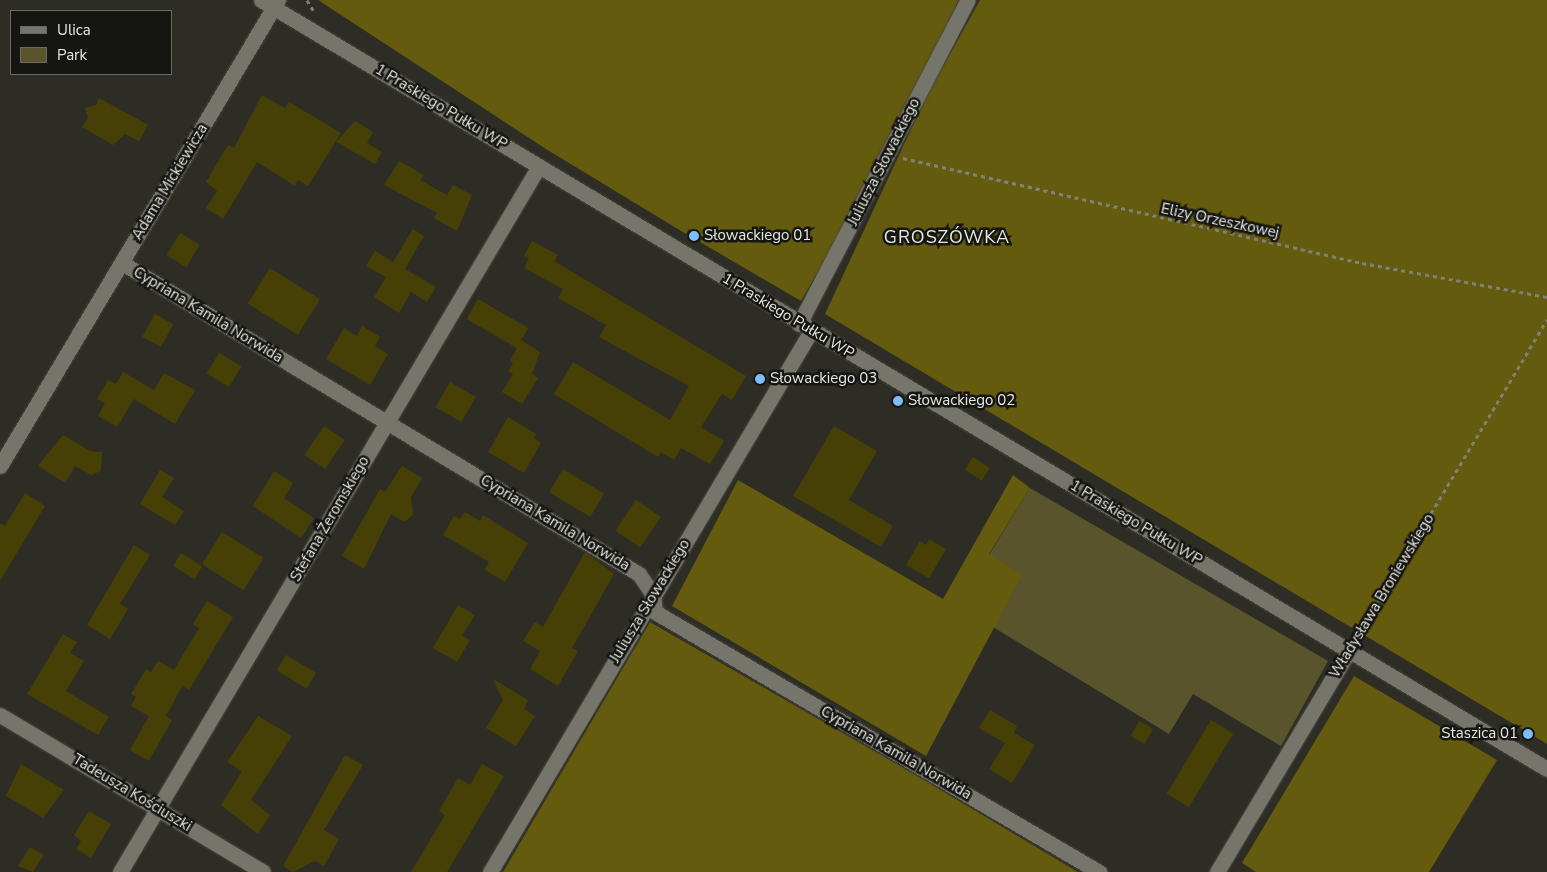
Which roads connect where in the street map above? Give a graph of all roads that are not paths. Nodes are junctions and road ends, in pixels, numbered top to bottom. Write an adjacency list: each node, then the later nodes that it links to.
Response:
1 (968, 0): 5 (street, Juliusza Słowackiego)
2 (271, 3): 3 (street, 1 Praskiego Pułku WP); 4 (street, Adama Mickiewicza)
3 (539, 166): 5 (street, 1 Praskiego Pułku WP); 6 (street, Stefana Żeromskiego)
4 (122, 263): 6 (street, Cypriana Kamila Norwida); 7 (street, Adama Mickiewicza)
5 (805, 327): 8 (street, Juliusza Słowackiego); 9 (street, 1 Praskiego Pułku WP)
6 (388, 422): 8 (street, Cypriana Kamila Norwida); 12 (street, Stefana Żeromskiego)
7 (0, 466)
8 (653, 595): 15 (street, Juliusza Słowackiego); 16 (street, Cypriana Kamila Norwida)
9 (1349, 651): 11 (street, 1 Praskiego Pułku WP); 17 (street, Władysława Broniewskiego)
10 (0, 715): 12 (street, Tadeusza Kościuszki)
11 (1547, 769)
12 (158, 808): 13 (street, Stefana Żeromskiego); 14 (street, Tadeusza Kościuszki)
13 (120, 872)
14 (263, 872)
15 (490, 872)
16 (1099, 872)
17 (1216, 872)

